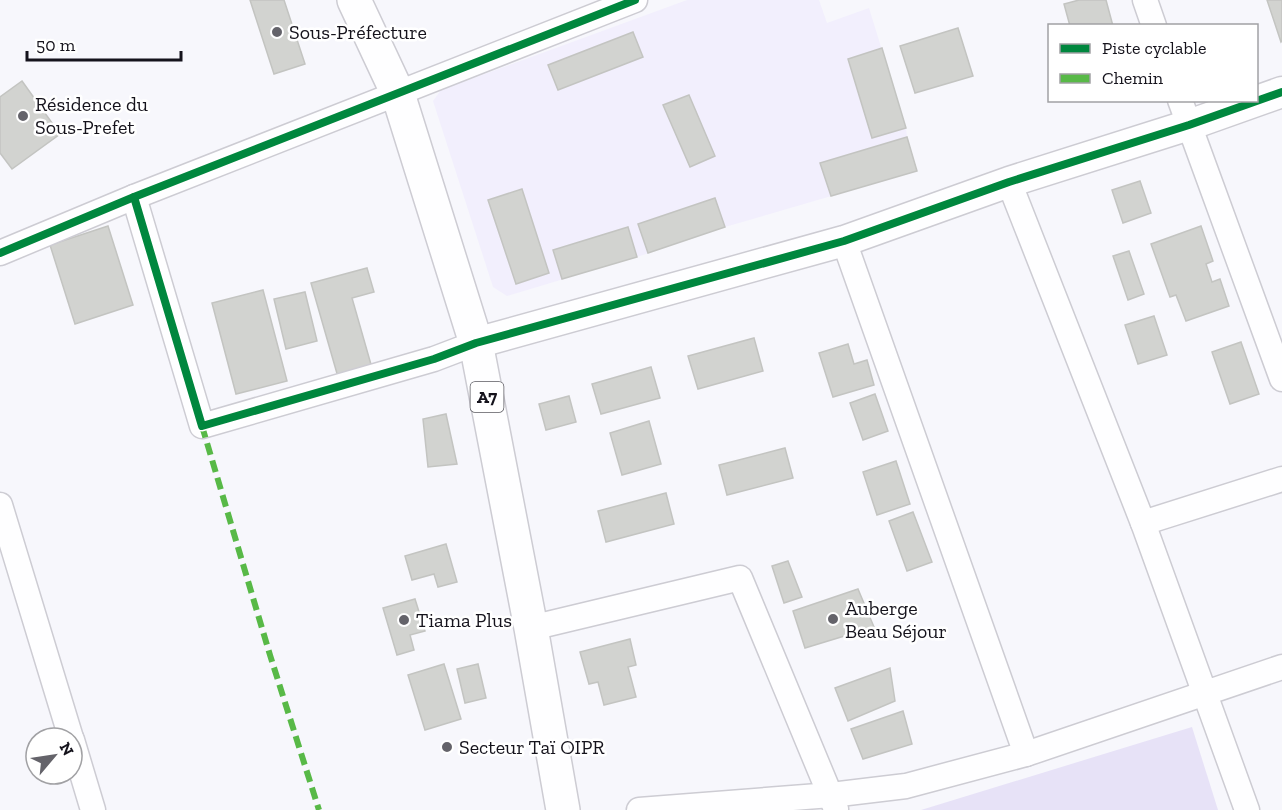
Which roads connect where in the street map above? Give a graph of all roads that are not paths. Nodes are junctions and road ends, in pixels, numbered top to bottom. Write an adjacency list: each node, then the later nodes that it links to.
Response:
1 (354, 0): 6 (main road, A7)
2 (635, 0): 6 (street)
3 (1145, 0): 4 (street)
4 (1153, 24)
5 (1282, 92): 7 (street)
6 (398, 94): 11 (street); 14 (main road, A7)
7 (1258, 97)
8 (1235, 102): 9 (street)
9 (1184, 113): 10 (street); 15 (street)
10 (1009, 182): 12 (street); 18 (street)
11 (134, 197): 13 (street); 14 (street)
12 (844, 241): 14 (street); 23 (street)
13 (0, 253)
14 (476, 343): 19 (main road, A7)
15 (1282, 379)
16 (1282, 479): 18 (street)
17 (0, 505): 22 (street)
18 (1143, 523): 21 (street)
19 (531, 628): 25 (street); 27 (main road, A7)
20 (1282, 667): 21 (street)
21 (1206, 694): 23 (street); 29 (street)
22 (68, 726)
23 (1026, 754): 25 (street)
24 (84, 780): 26 (street)
25 (834, 802): 28 (street)
26 (93, 810)
27 (563, 810)
28 (639, 810)
29 (1247, 810)

